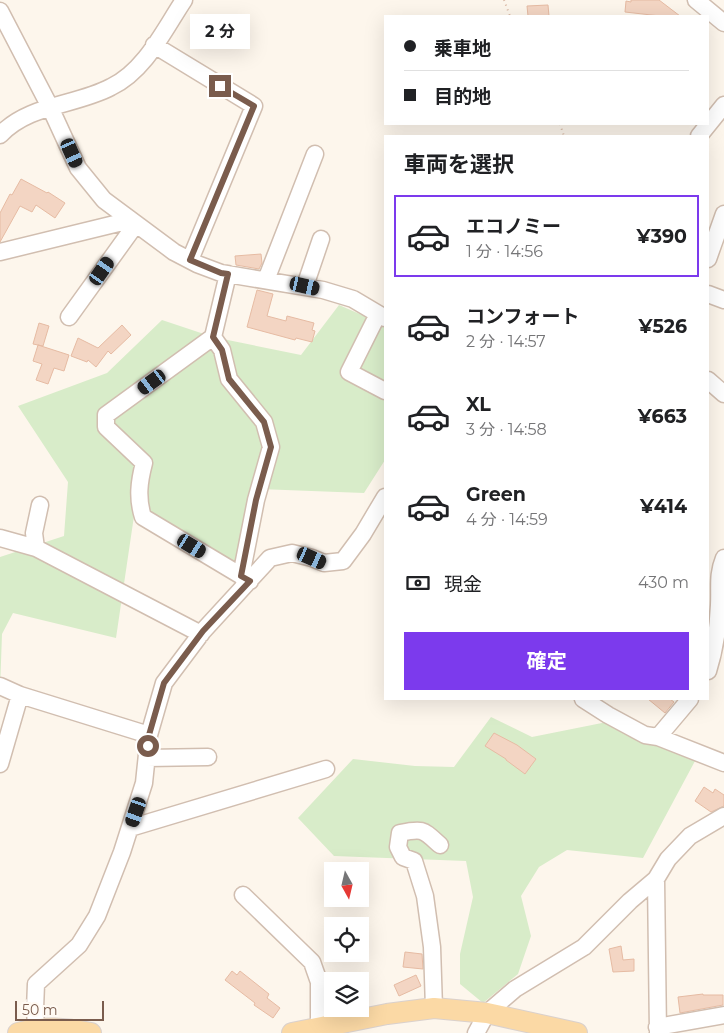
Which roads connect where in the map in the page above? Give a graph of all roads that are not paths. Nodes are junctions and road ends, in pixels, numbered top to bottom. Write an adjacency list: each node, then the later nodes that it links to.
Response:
1 (184, 0): 5 (street)
2 (696, 0): 4 (street)
3 (0, 11): 7 (street)
4 (724, 23)
5 (154, 45): 7 (street); 18 (street)
6 (724, 105): 8 (street)
7 (50, 107): 10 (street); 14 (street)
8 (709, 124)
9 (708, 125): 11 (street)
10 (0, 135)
11 (700, 135)
12 (315, 154): 20 (street)
13 (724, 214): 17 (street)
14 (133, 222): 16 (street); 18 (street); 25 (street)
15 (321, 239): 21 (street)
16 (0, 252)
17 (714, 256)
18 (190, 260): 19 (street)
19 (228, 274): 20 (street); 26 (street)
20 (266, 280): 21 (street)
21 (305, 286): 24 (street)
22 (709, 294): 23 (street)
23 (724, 300)
24 (382, 316): 28 (street)
25 (69, 317)
26 (213, 337): 35 (street); 35 (street)
27 (709, 381): 29 (street)
28 (384, 390)
29 (724, 394)
30 (384, 499): 35 (street)
31 (40, 506): 33 (street)
32 (0, 538): 33 (street)
33 (36, 548): 36 (street)
34 (724, 558): 37 (street)
35 (245, 579): 36 (street)
36 (201, 634): 42 (street)
37 (709, 667)
38 (0, 686): 39 (street)
39 (20, 695): 42 (street); 47 (street)
40 (585, 700): 43 (street)
41 (689, 700): 43 (street)
42 (149, 735): 45 (street)
43 (658, 737): 46 (street)
44 (208, 757): 45 (street)
45 (147, 758): 50 (street)
46 (724, 763)
47 (0, 764)
48 (326, 769): 50 (street)
49 (724, 816): 52 (street)
50 (130, 828): 59 (street)
51 (440, 845): 54 (street)
52 (656, 879): 55 (street); 58 (street)
53 (243, 895): 57 (street)
54 (434, 1008): 55 (main road); 57 (main road)
55 (487, 1014): 62 (street); 63 (main road)
56 (724, 1015): 58 (street)
57 (319, 1028): 61 (main road)
58 (657, 1030)
59 (27, 1031): 60 (main road)
60 (91, 1033)
61 (292, 1033)
62 (476, 1033)
63 (577, 1033)

